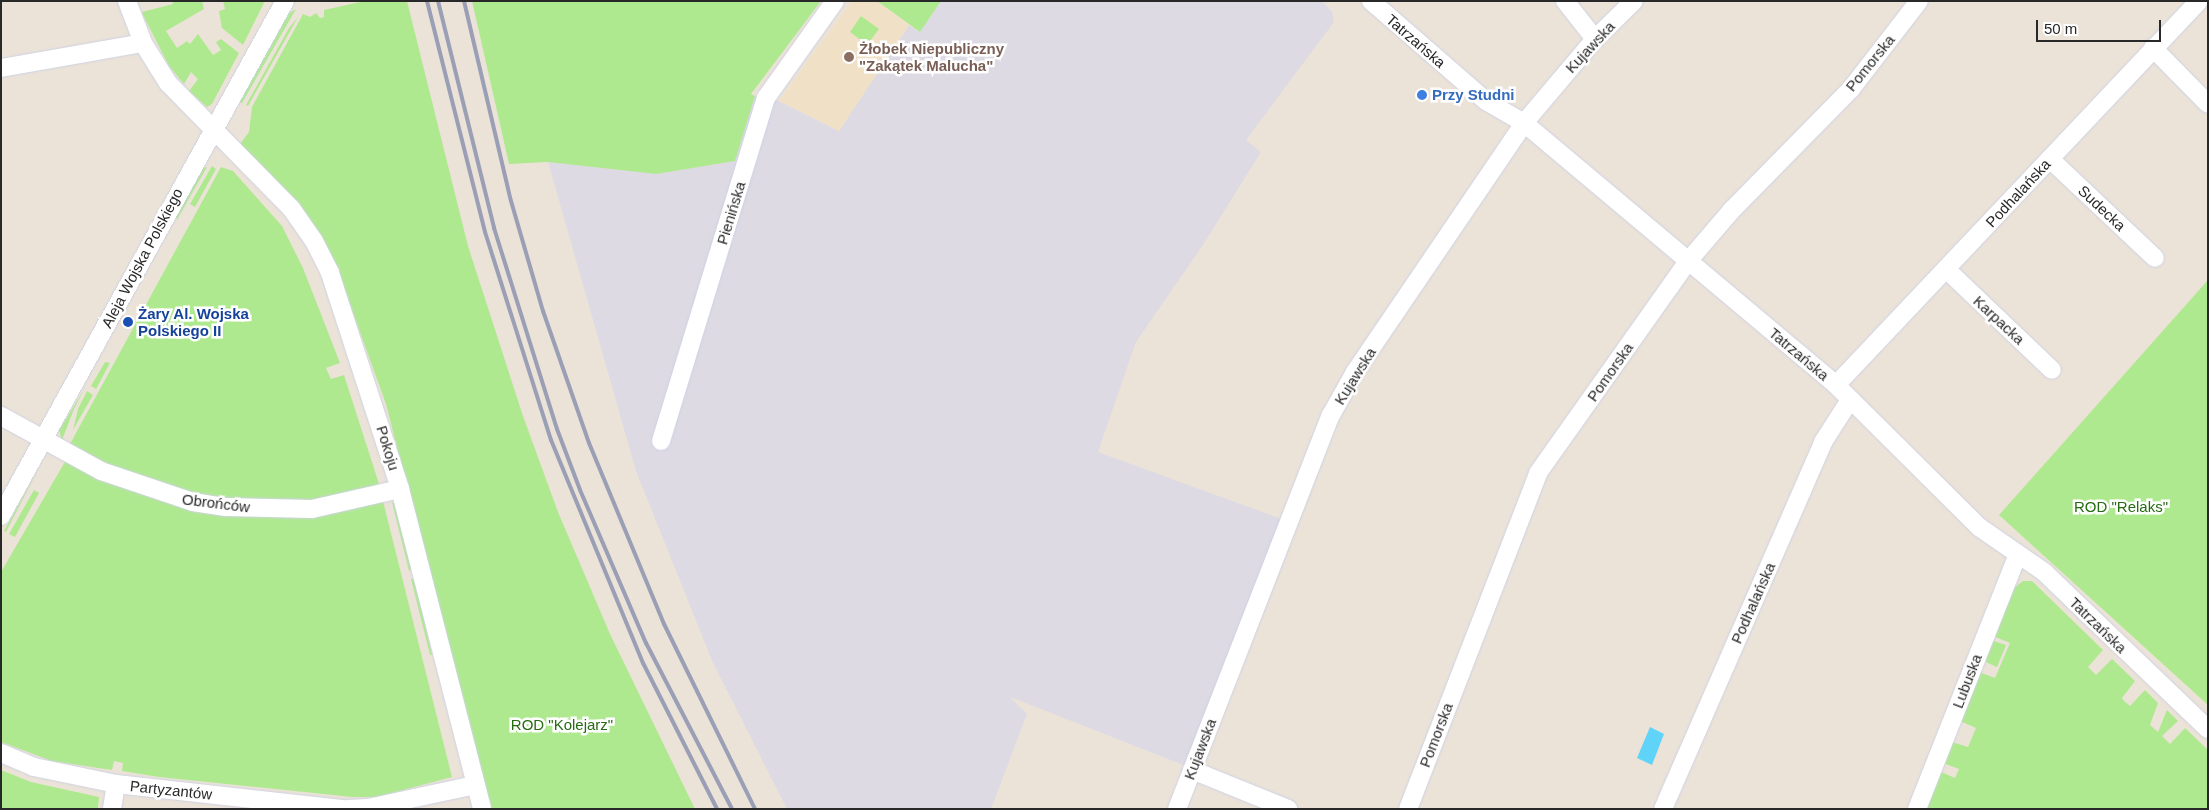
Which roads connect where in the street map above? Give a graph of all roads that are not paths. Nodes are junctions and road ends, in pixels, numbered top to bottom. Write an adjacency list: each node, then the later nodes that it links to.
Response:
1 (127, 1): 10 (street, Pokoju)
2 (285, 1): 15 (street, Aleja Wojska Polskiego)
3 (835, 1): 25 (street, Pienińska)
4 (1370, 1): 14 (street, Tatrzańska)
5 (1566, 1): 9 (street)
6 (1634, 1): 9 (street, Kujawska)
7 (1919, 1): 18 (street, Pomorska)
8 (2199, 1): 11 (street, Podhalańska)
9 (1595, 39): 14 (street, Kujawska)
10 (143, 42): 12 (street); 15 (street, Pokoju)
11 (2153, 48): 13 (street); 16 (street, Podhalańska)
12 (1, 68)
13 (2208, 104)
14 (1524, 123): 18 (street, Tatrzańska); 31 (street, Kujawska)
15 (212, 130): 24 (street, Aleja Wojska Polskiego); 26 (street, Pokoju)
16 (2050, 159): 17 (street, Sudecka); 19 (street, Podhalańska)
17 (2155, 258)
18 (1689, 260): 21 (street, Tatrzańska); 40 (street, Pomorska)
19 (1946, 269): 20 (street, Karpacka); 21 (street, Podhalańska)
20 (2052, 370)
21 (1836, 385): 22 (street, Tatrzańska)
22 (1850, 400): 28 (street, Tatrzańska); 41 (street, Podhalańska)
23 (1, 416): 24 (street, Obrońców)
24 (44, 439): 26 (street, Obrońców); 27 (street, Aleja Wojska Polskiego)
25 (661, 441)
26 (400, 489): 33 (street, Pokoju)
27 (1, 516)
28 (2018, 554): 29 (street, Tatrzańska); 42 (street, Lubuska)
29 (2208, 729)
30 (1, 753): 32 (street, Partyzantów)
31 (1192, 770): 38 (street, Kujawska); 39 (street)
32 (116, 784): 34 (street); 35 (street, Partyzantów)
33 (475, 785): 36 (street); 37 (street, Pokoju)
34 (112, 809)
35 (344, 809)
36 (348, 809)
37 (482, 809)
38 (1177, 809)
39 (1288, 809)
40 (1408, 809)
41 (1663, 809)
42 (1918, 809)

